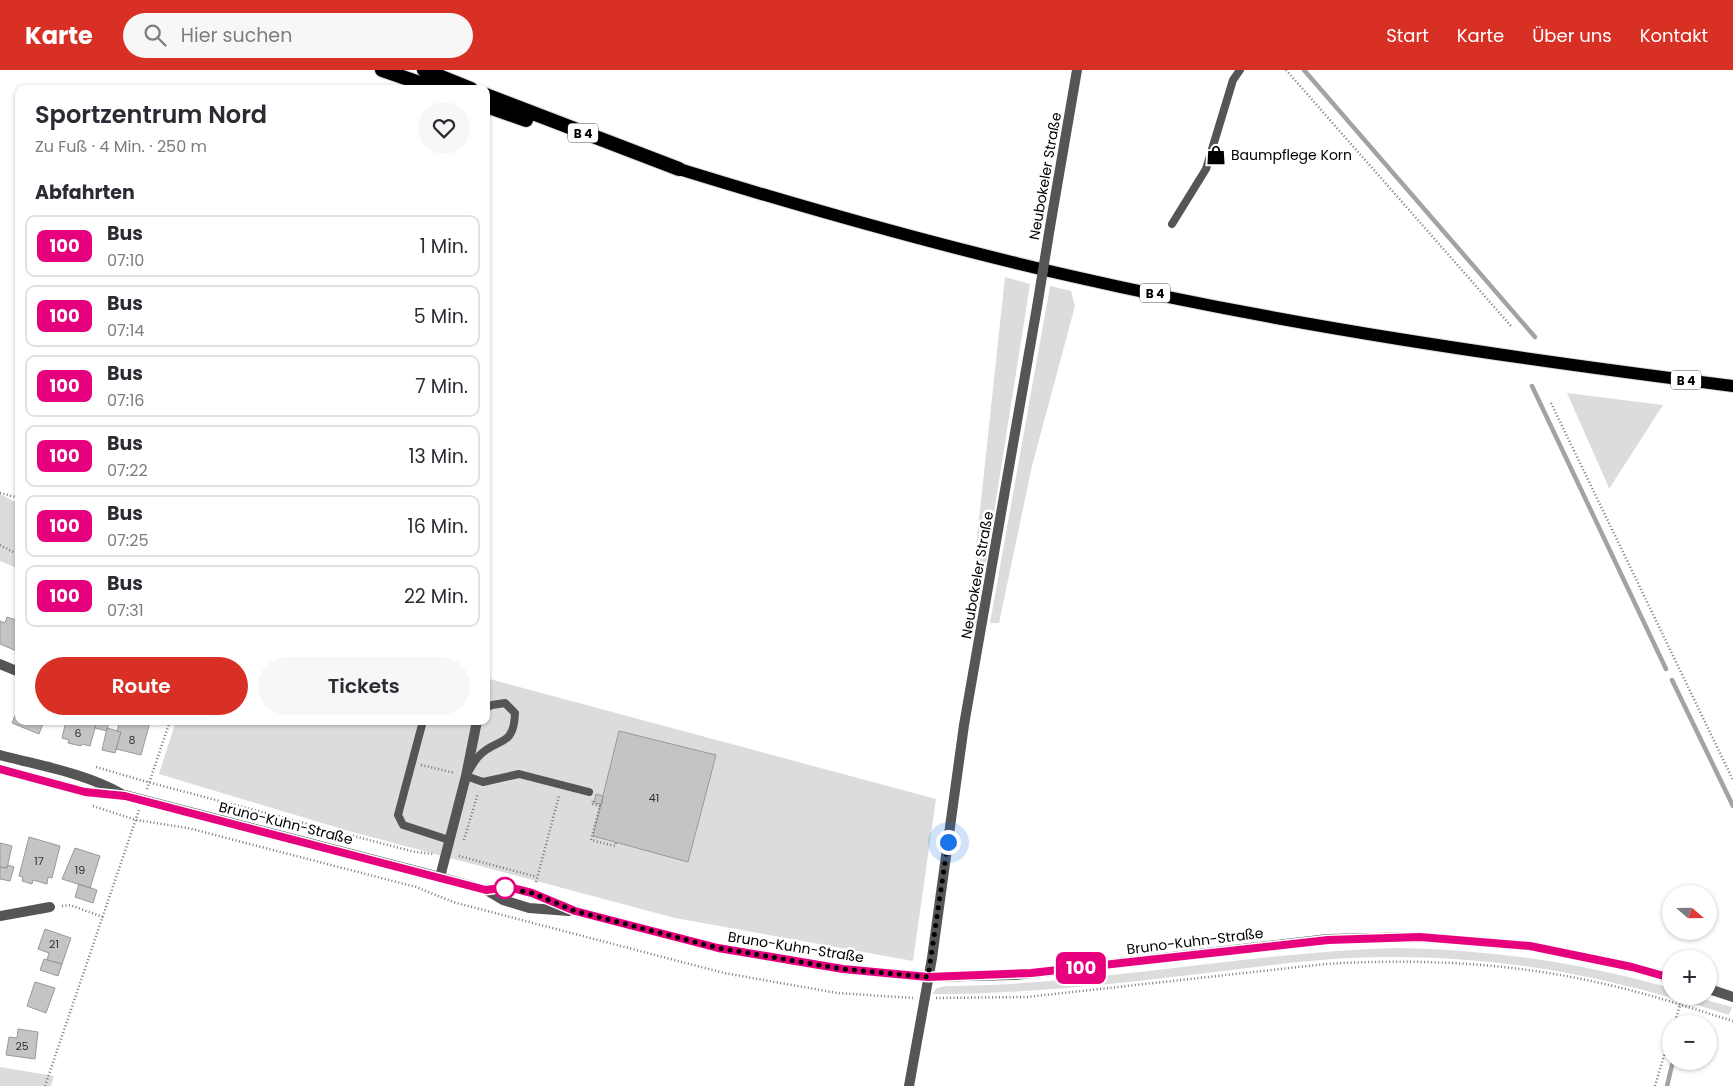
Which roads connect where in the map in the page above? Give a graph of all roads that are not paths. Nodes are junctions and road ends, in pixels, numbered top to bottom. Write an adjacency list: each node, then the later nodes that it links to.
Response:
1 (382, 70): 5 (highway)
2 (424, 70): 6 (highway)
3 (1077, 70): 29 (street, Neubokeler Straße, bridge)
4 (1240, 70): 10 (lane)
5 (425, 85)
6 (461, 85)
7 (490, 97): 9 (highway, B 4)
8 (490, 107): 9 (highway, B 4)
9 (679, 169): 11 (main road, B 4)
10 (1172, 224)
11 (1733, 386)
12 (0, 664): 13 (street)
13 (15, 670)
14 (490, 707): 19 (lane)
15 (422, 725): 22 (lane)
16 (476, 725): 19 (street)
17 (0, 755): 21 (street, Bruno-Kuhn-Straße)
18 (0, 769): 21 (street, Bruno-Kuhn-Straße)
19 (466, 776): 20 (lane); 22 (street)
20 (591, 795)
21 (125, 796): 23 (street, Bruno-Kuhn-Straße)
22 (449, 840): 23 (street)
23 (440, 877): 24 (street, Bruno-Kuhn-Straße)
24 (486, 890): 26 (street, Bruno-Kuhn-Straße); 26 (street, Bruno-Kuhn-Straße)
25 (50, 907): 27 (street)
26 (575, 911): 29 (street, Bruno-Kuhn-Straße)
27 (1, 920)
28 (1662, 975): 29 (street, Bruno-Kuhn-Straße)
29 (928, 977): 32 (street, Neubokeler Straße)
30 (1717, 992): 31 (street)
31 (1733, 997)
32 (909, 1086)

